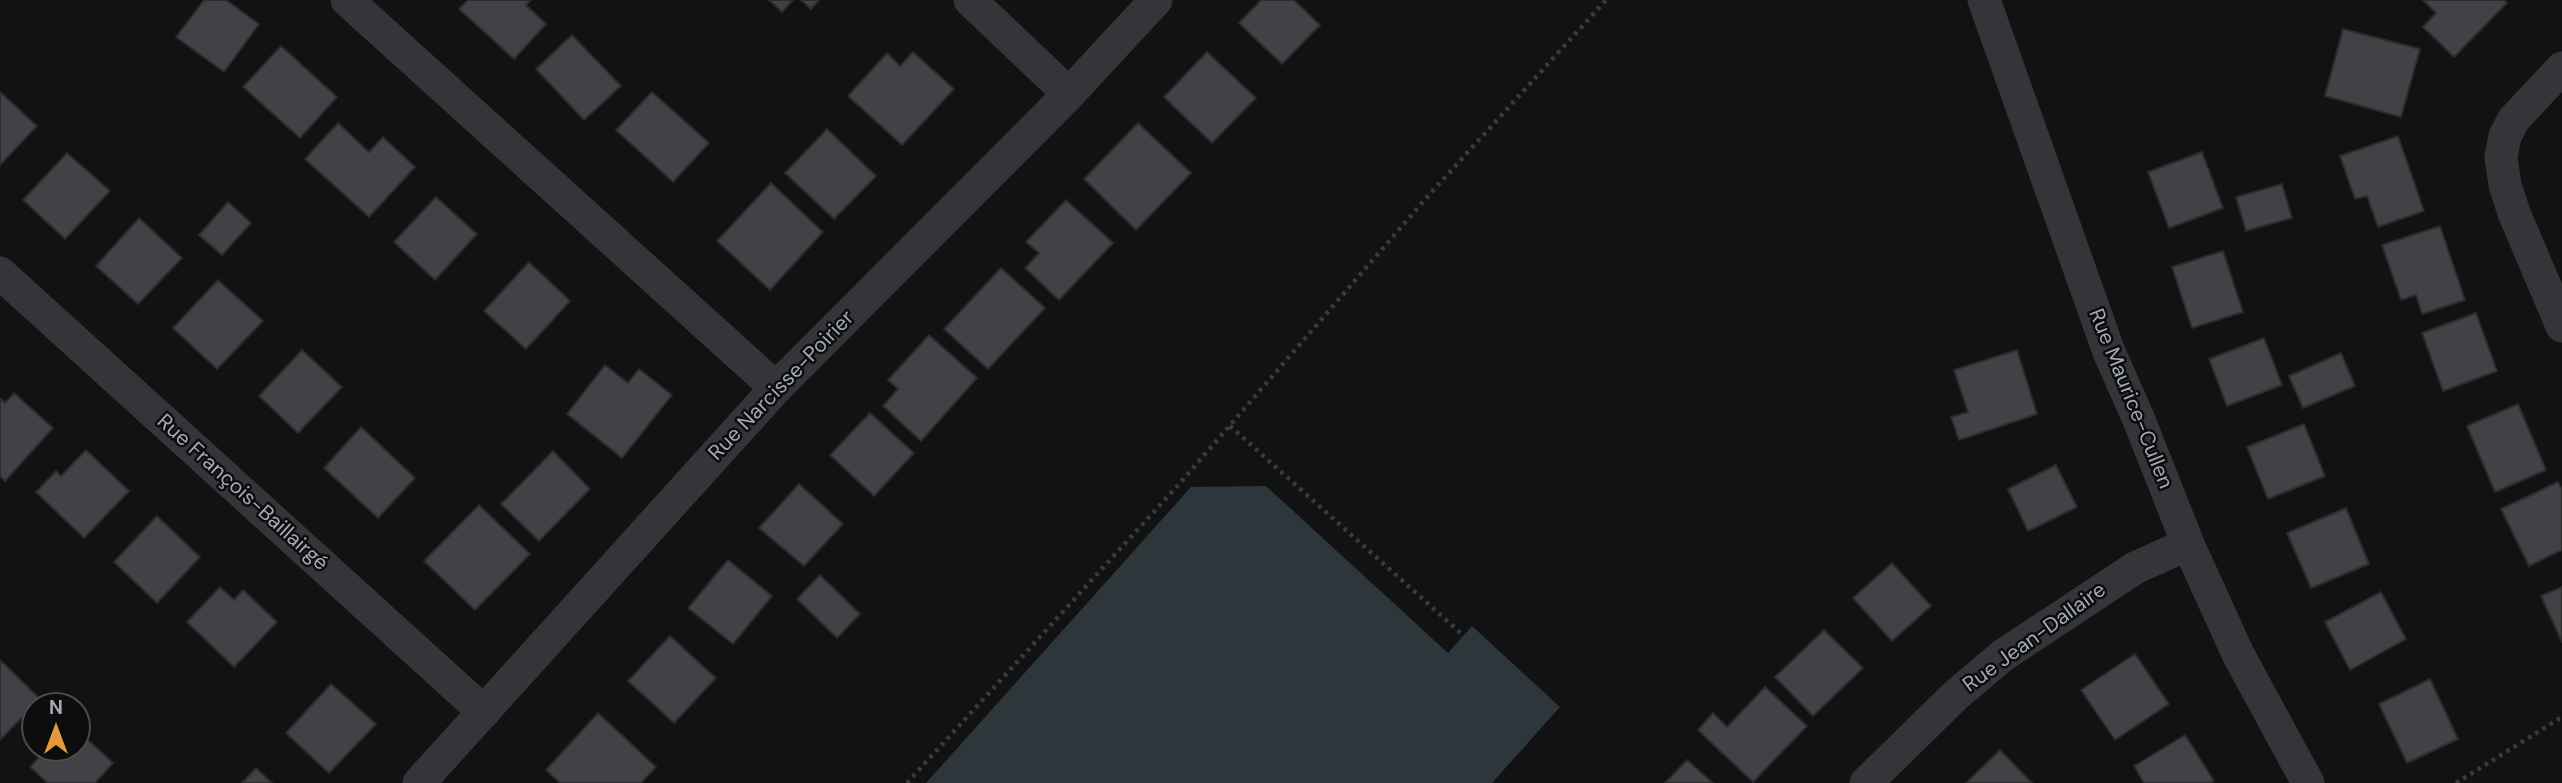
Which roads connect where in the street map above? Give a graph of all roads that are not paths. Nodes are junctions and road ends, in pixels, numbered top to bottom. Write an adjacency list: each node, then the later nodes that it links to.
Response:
1 (347, 0): 9 (street)
2 (970, 0): 6 (street)
3 (1156, 0): 6 (street, Rue Narcisse-Poirier)
4 (1984, 0): 10 (street, Rue Maurice-Cullen)
5 (2562, 68): 8 (street)
6 (1069, 94): 9 (street, Rue Narcisse-Poirier)
7 (0, 273): 11 (street, Rue François-Baillairgé)
8 (2562, 326)
9 (776, 388): 11 (street, Rue Narcisse-Poirier)
10 (2188, 544): 13 (street, Rue Jean-Dallaire); 14 (street, Rue Maurice-Cullen)
11 (484, 712): 12 (street, Rue Narcisse-Poirier)
12 (419, 783)
13 (1866, 783)
14 (2308, 783)

